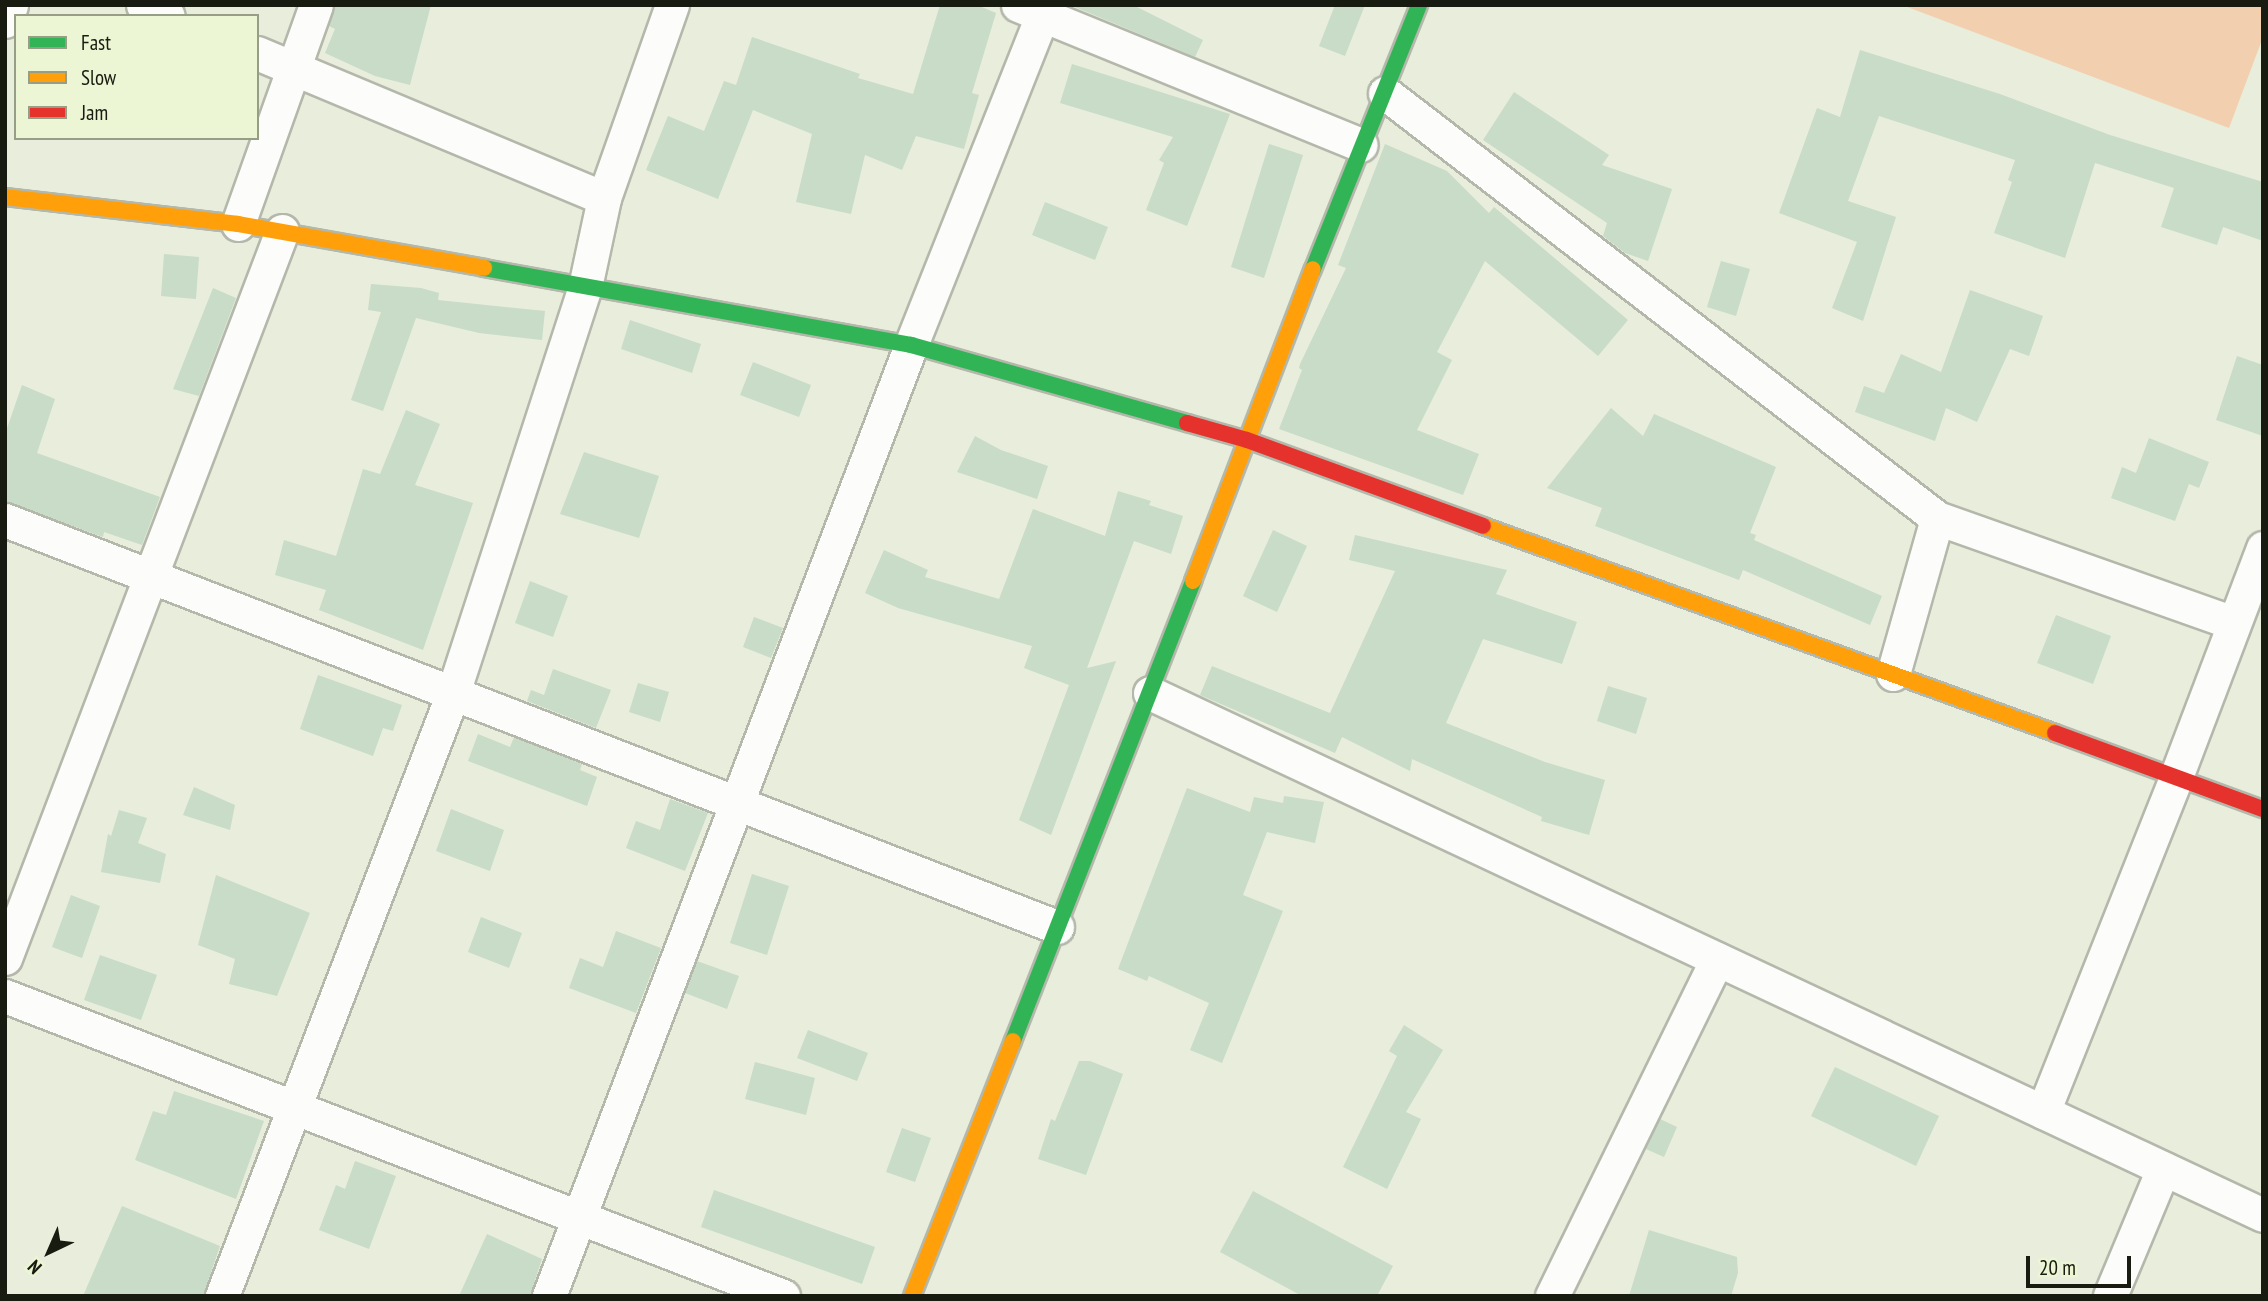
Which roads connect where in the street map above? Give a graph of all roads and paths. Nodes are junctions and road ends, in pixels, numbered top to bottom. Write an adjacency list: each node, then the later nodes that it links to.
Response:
1 (11, 5): 8 (street)
2 (143, 5): 7 (street)
3 (316, 5): 10 (street)
4 (672, 5): 14 (street)
5 (1419, 5): 11 (street)
6 (1035, 9): 12 (street); 18 (street)
7 (163, 14)
8 (5, 21)
9 (259, 53): 10 (street)
10 (293, 67): 14 (street); 15 (street)
11 (1385, 93): 12 (street); 20 (street)
12 (1361, 145): 19 (street)
13 (5, 197): 15 (street)
14 (604, 198): 17 (street)
15 (238, 224): 16 (street)
16 (282, 231): 17 (street); 23 (street)
17 (585, 287): 18 (street); 26 (street)
18 (911, 345): 19 (street); 29 (street)
19 (1247, 440): 25 (street); 27 (street)
20 (1937, 518): 24 (street); 25 (street)
21 (5, 520): 23 (street)
22 (2263, 548): 24 (street)
23 (150, 576): 26 (street); 32 (street)
24 (2233, 622): 28 (street)
25 (1893, 674): 28 (street)
26 (453, 693): 29 (street); 35 (street)
27 (1150, 693): 31 (street); 33 (street)
28 (2176, 777): 30 (street); 36 (street)
29 (737, 803): 31 (street); 39 (street)
30 (2263, 808)
31 (1057, 927): 43 (street)
32 (5, 958)
33 (1717, 959): 36 (street); 44 (street)
34 (5, 996): 35 (street)
35 (295, 1107): 39 (street); 40 (street)
36 (2043, 1112): 37 (street)
37 (2164, 1169): 38 (street); 45 (street)
38 (2263, 1215)
39 (579, 1217): 41 (street); 42 (street)
40 (222, 1296)
41 (549, 1296)
42 (783, 1296)
43 (912, 1296)
44 (1552, 1296)
45 (2110, 1296)

